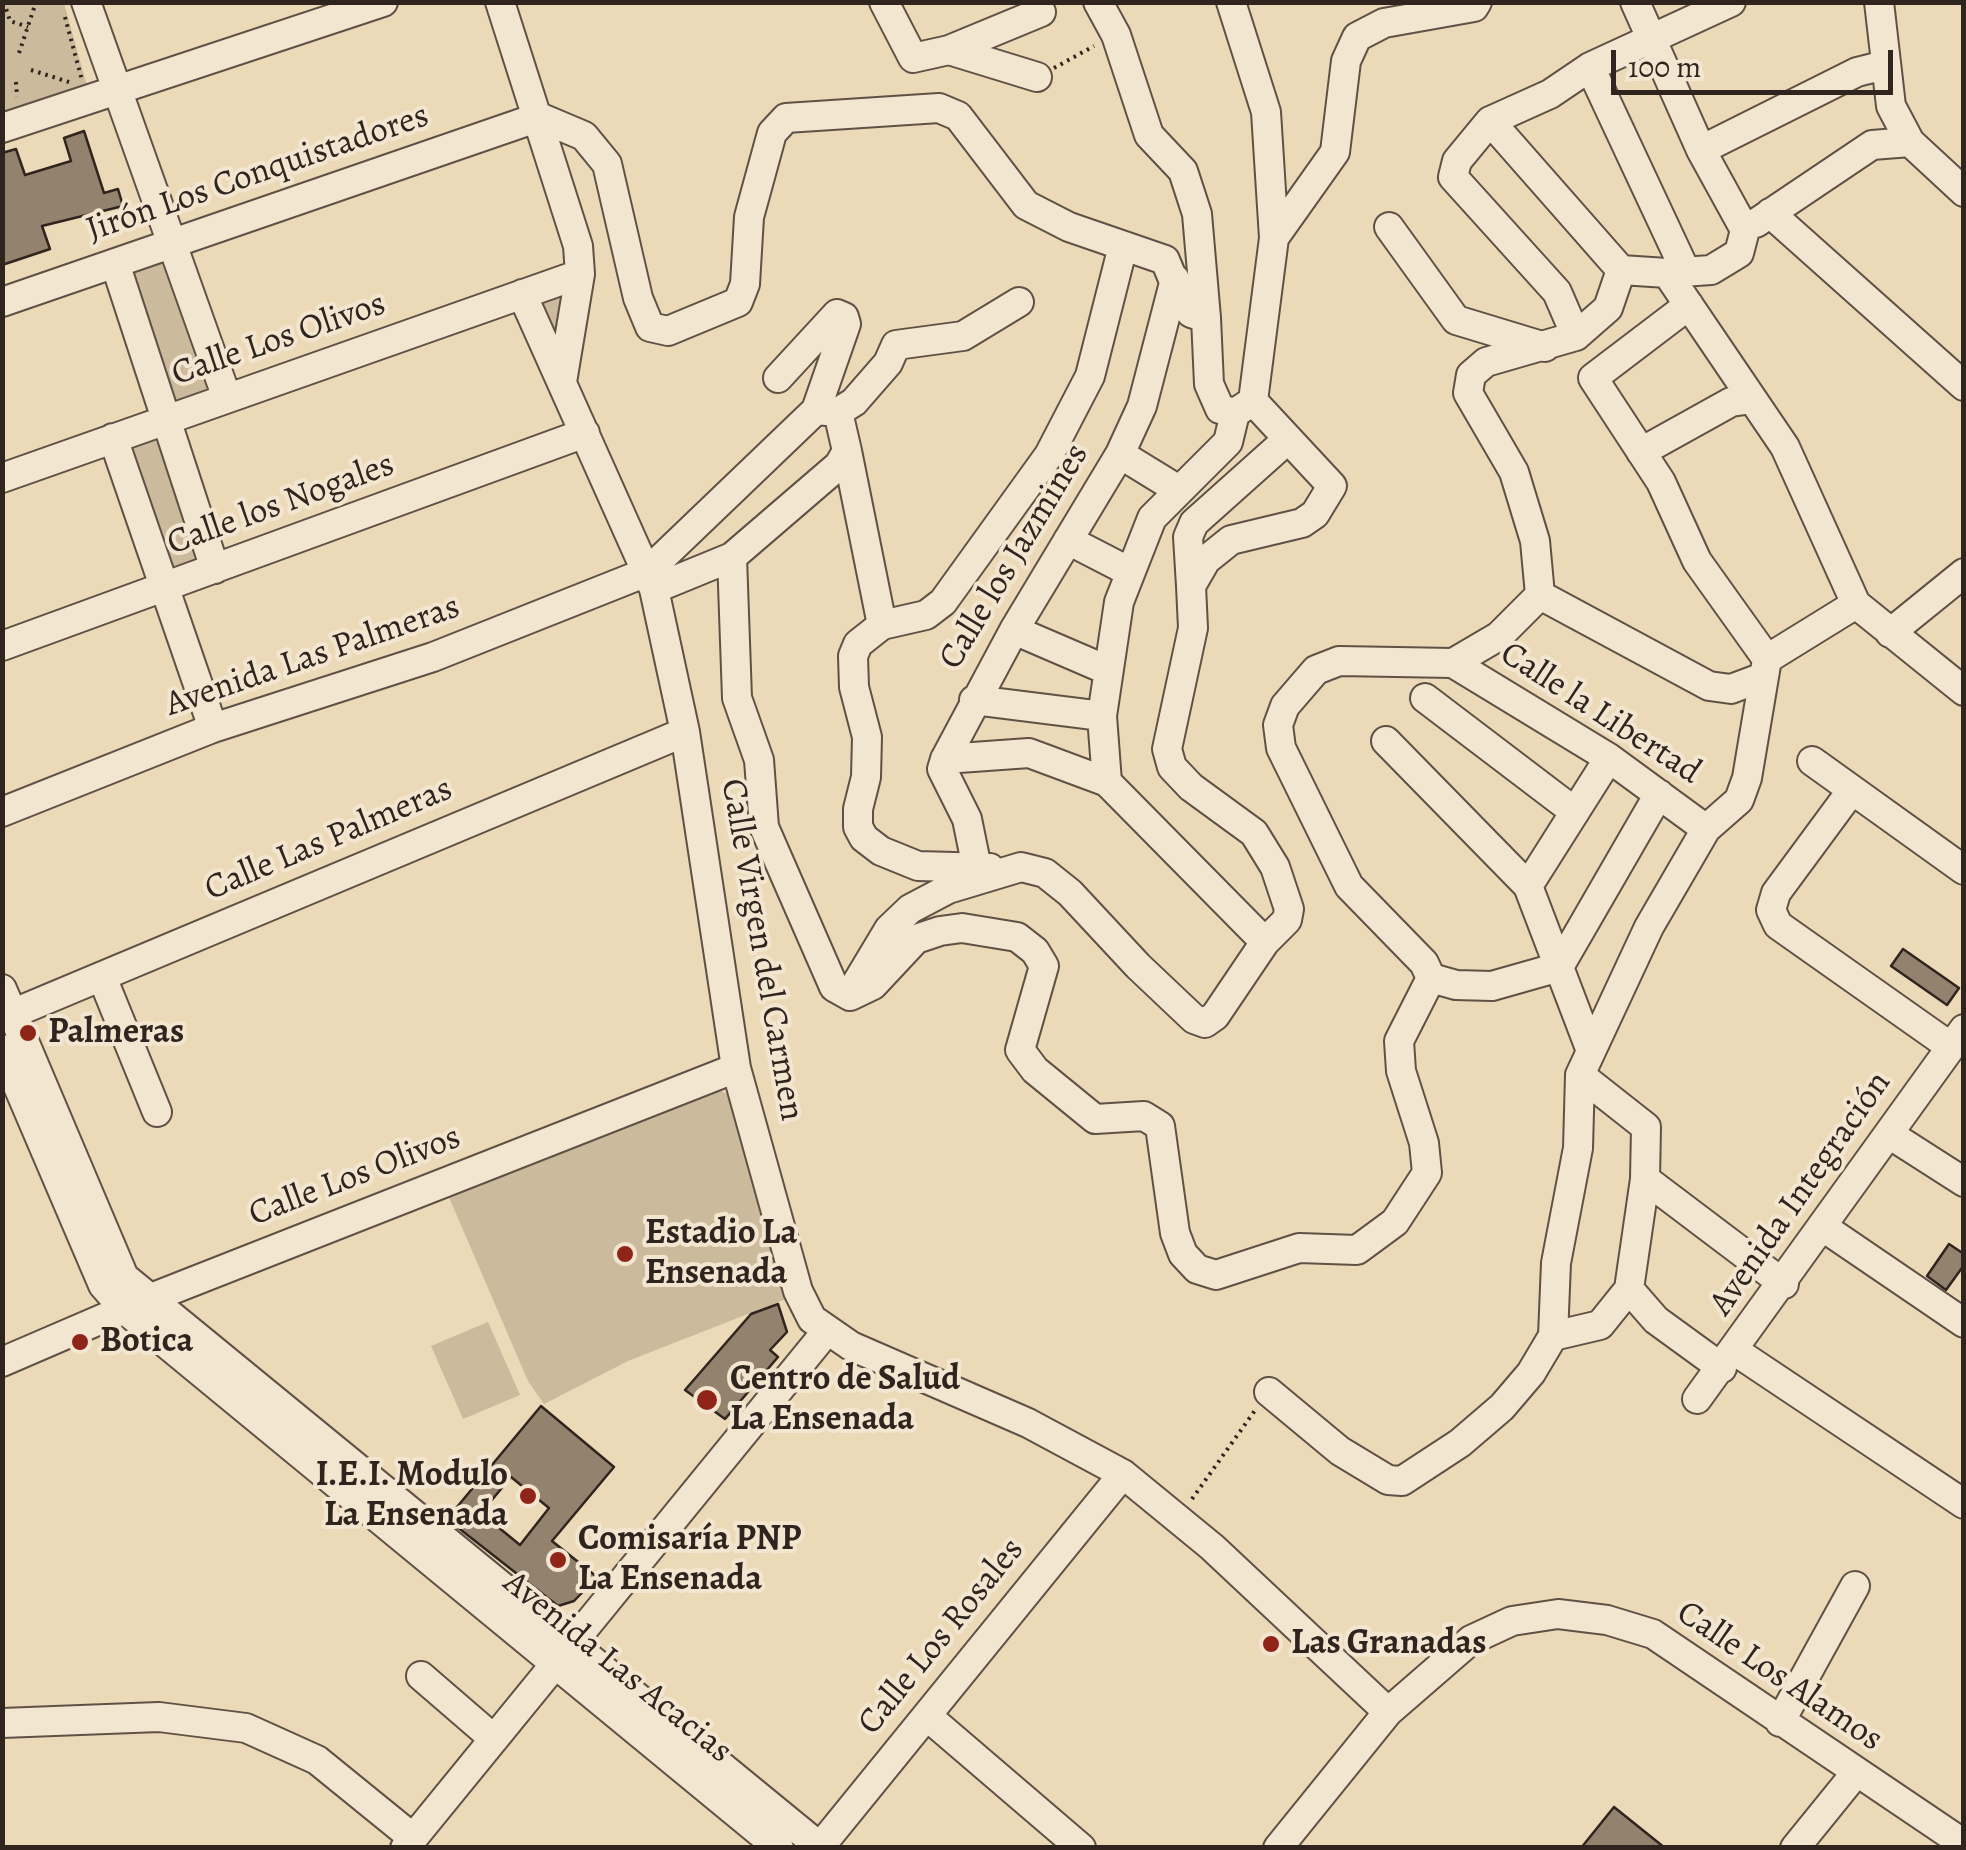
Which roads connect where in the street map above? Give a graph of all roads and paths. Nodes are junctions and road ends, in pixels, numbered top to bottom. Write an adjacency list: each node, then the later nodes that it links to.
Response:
1 (4, 2): 15 (path)
2 (36, 2): 15 (path)
3 (61, 2): 23 (path)
4 (86, 2): 24 (street)
5 (383, 2): 24 (street)
6 (500, 2): 25 (street)
7 (884, 2): 18 (street)
8 (1098, 2): 16 (street)
9 (1231, 2): 34 (street)
10 (1476, 2): 34 (street)
11 (1635, 2): 17 (street)
12 (1731, 2): 17 (street)
13 (1880, 2): 20 (street)
14 (1040, 12): 18 (street)
15 (28, 26): 19 (path)
16 (1116, 35): 22 (path); 46 (street)
17 (1651, 41): 21 (street); 29 (street)
18 (949, 50): 22 (street)
19 (19, 54)
20 (1885, 65): 28 (street); 29 (street)
21 (1590, 67): 26 (street); 39 (street)
22 (1037, 77)
23 (81, 88)
24 (117, 90): 27 (street); 35 (street)
25 (539, 117): 35 (street, Jirón Los Conquistadores); 36 (street); 40 (street)
26 (1490, 121): 38 (street); 47 (street)
27 (2, 128)
28 (1910, 142): 30 (street); 31 (street)
29 (1701, 150): 33 (street)
30 (1964, 192)
31 (1770, 213): 33 (street); 50 (street)
32 (1389, 228): 48 (street)
33 (1745, 230): 39 (street)
34 (1274, 238): 54 (street)
35 (172, 244): 37 (street, Jirón Los Conquistadores); 52 (street)
36 (1122, 246): 41 (street); 75 (street)
37 (115, 264): 43 (street, Jirón Los Conquistadores); 56 (street)
38 (1620, 270): 39 (street); 47 (street)
39 (1676, 272): 45 (street)
40 (580, 274): 42 (street, Calle Los Olivos); 51 (street)
41 (1175, 279): 46 (street); 62 (street, Calle los Jazmines)
42 (522, 294): 51 (street, Calle Virgen del Carmen); 52 (street, Calle Los Olivos)
43 (2, 302)
44 (1019, 302): 55 (street)
45 (1688, 305): 53 (street); 61 (street)
46 (1206, 318): 54 (street)
47 (1576, 336): 48 (street)
48 (1546, 347): 73 (street)
49 (778, 378): 55 (street)
50 (1961, 378)
51 (562, 384): 57 (street, Calle Virgen del Carmen)
52 (227, 398): 56 (street, Calle Los Olivos)
53 (1752, 398): 61 (street); 74 (street)
54 (1244, 407): 59 (street); 64 (street)
55 (827, 411): 60 (street); 70 (street)
56 (166, 420): 58 (street, Calle Los Olivos); 67 (street)
57 (585, 433): 67 (street, Calle los Nogales); 70 (street, Calle Virgen del Carmen)
58 (114, 438): 63 (street, Calle Los Olivos); 72 (street)
59 (1288, 439): 71 (street); 71 (street)
60 (847, 451): 66 (street, Avenida Las Palmeras); 75 (street)
61 (1641, 452): 80 (street)
62 (1120, 454): 64 (street); 65 (street, Calle los Jazmines)
63 (2, 478)
64 (1177, 489): 68 (street)
65 (1068, 540): 68 (street); 76 (street, Calle los Jazmines)
66 (732, 556): 70 (street, Avenida Las Palmeras); 106 (street)
67 (216, 568): 72 (street, Calle los Nogales)
68 (1130, 572): 81 (street)
69 (1964, 573): 77 (street)
70 (650, 581): 86 (street, Avenida Las Palmeras); 87 (street, Calle Virgen del Carmen)
71 (1191, 586): 102 (street)
72 (163, 588): 78 (street, Calle los Nogales); 86 (street)
73 (1540, 596): 79 (street); 80 (street)
74 (1856, 604): 77 (street); 80 (street)
75 (882, 625): 99 (street)
76 (1014, 630): 81 (street); 84 (street, Calle los Jazmines)
77 (1890, 633): 82 (street)
78 (2, 646)
79 (1452, 663): 89 (street, Calle la Libertad); 105 (street)
80 (1764, 668): 97 (street)
81 (1106, 670): 85 (street)
82 (1964, 691)
83 (1425, 698): 96 (street)
84 (974, 700): 85 (street); 90 (street, Calle los Jazmines)
85 (1102, 716): 92 (street)
86 (213, 728): 95 (street, Avenida Las Palmeras)
87 (685, 732): 104 (street, Calle Las Palmeras); 111 (street, Calle Virgen del Carmen)
88 (1386, 741): 101 (street)
89 (1610, 758): 94 (street, Calle la Libertad); 96 (street)
90 (945, 760): 92 (street); 99 (street)
91 (1812, 761): 93 (street)
92 (1107, 782): 102 (street)
93 (1852, 790): 100 (street); 108 (street)
94 (1659, 794): 97 (street, Calle la Libertad); 103 (street)
95 (2, 812)
96 (1575, 812): 101 (street)
97 (1706, 829): 110 (street)
98 (1022, 867): 99 (street); 102 (street); 106 (street)
99 (978, 868)
100 (1964, 870)
101 (1528, 886): 103 (street)
102 (1265, 942)
103 (1559, 968): 105 (street); 110 (street)
104 (102, 976): 107 (street, Calle Las Palmeras); 112 (street)
105 (1431, 978): 106 (street)
106 (850, 996)
107 (6, 1007): 119 (street, Avenida Las Acacias)
108 (1957, 1038): 113 (street, Avenida Integración)
109 (2, 1049): 119 (street, Avenida Las Acacias)
110 (1585, 1063): 114 (street); 122 (street)
111 (736, 1068): 119 (street, Calle Los Olivos); 121 (street, Calle Virgen del Carmen)
112 (157, 1112)
113 (1889, 1134): 115 (street); 116 (street, Avenida Integración)
114 (1646, 1179): 117 (street); 118 (street)
115 (1964, 1182)
116 (1823, 1227): 117 (street, Avenida Integración); 120 (street)
117 (1784, 1284): 123 (street, Avenida Integración)
118 (1628, 1290): 122 (street); 123 (street)
119 (135, 1304): 124 (street, Calle Los Olivos); 131 (street, Avenida Las Acacias)
120 (1964, 1324)
121 (826, 1332): 127 (street); 131 (street)
122 (1553, 1336): 125 (street)
123 (1729, 1359): 126 (street, Avenida Integración); 128 (street)
124 (2, 1362)
125 (1269, 1392): 129 (path)
126 (1697, 1399)
127 (1124, 1474): 129 (street); 134 (street, Calle Los Rosales)
128 (1964, 1504)
129 (1177, 1519): 133 (street)
130 (1855, 1586): 135 (street)
131 (562, 1656): 137 (street); 141 (street, Avenida Las Acacias); 142 (street, Avenida Las Acacias)
132 (421, 1676): 137 (street)
133 (1388, 1712): 135 (street, Calle Los Alamos); 144 (street, Calle Los Alamos)
134 (926, 1716): 141 (street, Calle Los Rosales); 143 (street)
135 (1780, 1722): 138 (street, Calle Los Alamos)
136 (2, 1723): 139 (street)
137 (494, 1739): 139 (street)
138 (1855, 1774): 140 (street, Calle Los Alamos); 145 (street)
139 (409, 1843)
140 (1964, 1844)
141 (820, 1847)
142 (779, 1848)
143 (1081, 1848)
144 (1278, 1848)
145 (1795, 1848)

